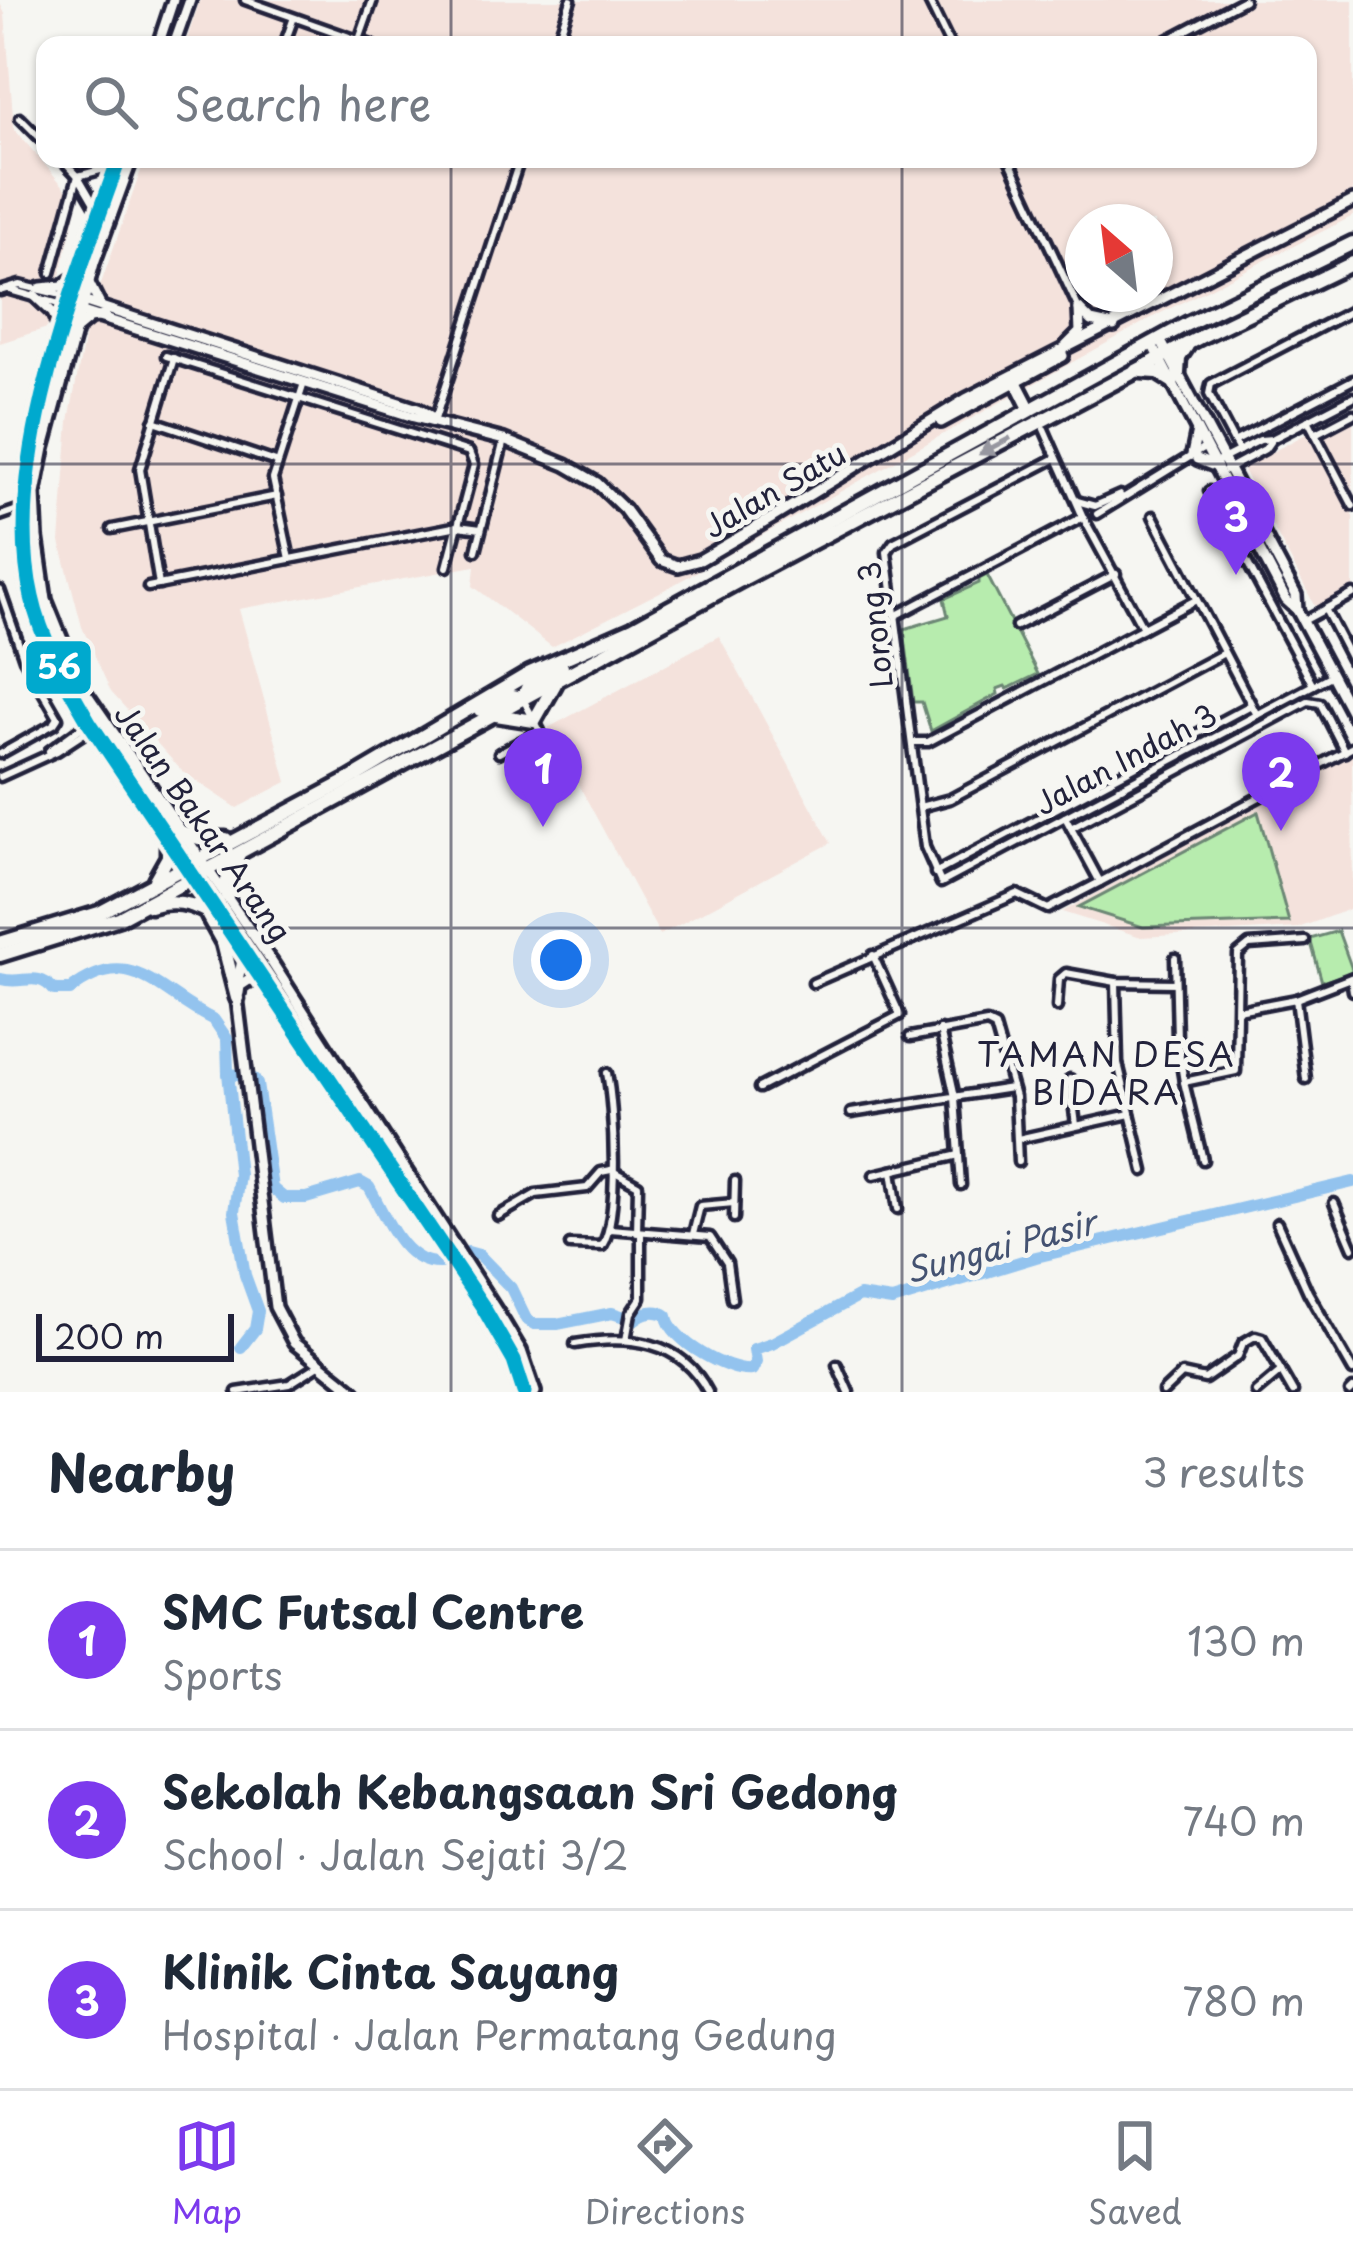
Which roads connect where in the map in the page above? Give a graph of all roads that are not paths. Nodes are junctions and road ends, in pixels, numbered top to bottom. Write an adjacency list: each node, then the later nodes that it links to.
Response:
1 (173, 0): 9 (main road)
2 (190, 0): 10 (main road)
3 (244, 0): 8 (street)
4 (373, 0): 13 (street)
5 (571, 0): 14 (street)
6 (928, 0): 15 (street)
7 (1244, 0): 16 (street)
8 (293, 19): 11 (street); 12 (street)
9 (161, 36)
10 (177, 36)
11 (287, 36)
12 (346, 36)
13 (360, 36)
14 (559, 36)
15 (946, 36)
16 (1175, 36)
17 (20, 118): 18 (street)
18 (36, 133)
19 (70, 168): 25 (street)
20 (101, 168): 25 (street)
21 (116, 168): 27 (main road, Jalan Bakar Arang)
22 (129, 168): 35 (main road, Jalan Bakar Arang)
23 (517, 168): 63 (street)
24 (1013, 168): 34 (street)
25 (78, 176): 27 (street); 31 (street)
26 (1353, 201): 45 (main road, Jalan Satu)
27 (99, 212): 32 (main road, Jalan Bakar Arang)
28 (1353, 243): 29 (highway)
29 (1324, 258): 33 (highway); 38 (highway)
30 (1353, 263): 33 (highway)
31 (51, 273)
32 (80, 273): 37 (main road); 39 (main road, Jalan Bakar Arang)
33 (1332, 273): 49 (highway)
34 (1065, 279)
35 (89, 283): 39 (main road, Jalan Bakar Arang); 41 (main road)
36 (3, 290): 37 (street)
37 (38, 292): 39 (street); 47 (main road)
38 (1248, 297): 52 (highway); 58 (highway)
39 (77, 305): 41 (main road, Jalan Satu); 46 (main road, Jalan Bakar Arang); 47 (main road, Jalan Bakar Arang)
40 (1353, 310): 71 (street)
41 (103, 312): 46 (main road); 55 (main road, Jalan Satu)
42 (1079, 312): 51 (main road)
43 (1081, 312): 48 (street)
44 (1083, 312): 45 (main road)
45 (1114, 326): 48 (main road, Jalan Satu)
46 (77, 328): 131 (main road, Jalan Bakar Arang)
47 (62, 335): 83 (main road, Jalan Bakar Arang)
48 (1094, 337): 50 (main road, Jalan Satu)
49 (1192, 341): 52 (highway); 54 (highway)
50 (1077, 345): 51 (main road, Jalan Satu); 56 (main road, Jalan Satu)
51 (1061, 351): 56 (main road, Jalan Satu)
52 (1162, 352): 53 (highway); 54 (main road); 58 (highway)
53 (1136, 372): 54 (highway); 113 (highway, one-way to 113)
54 (1175, 377): 67 (main road); 75 (main road)
55 (305, 378): 59 (street); 63 (main road, Jalan Satu)
56 (1014, 379): 61 (street); 70 (main road, Jalan Satu)
57 (1353, 380): 71 (street)
58 (1060, 393): 108 (highway)
59 (300, 396): 65 (street); 76 (street); 89 (street)
60 (1353, 397): 64 (street)
61 (1027, 404)
62 (1353, 414): 68 (street)
63 (435, 419): 70 (main road, Jalan Satu)
64 (1308, 420): 68 (street); 69 (street)
65 (154, 422): 76 (street); 88 (street)
66 (1041, 430): 73 (street)
67 (1198, 430): 74 (main road); 75 (main road)
68 (1315, 434): 78 (street)
69 (1272, 439): 72 (street); 75 (street)
70 (504, 440): 91 (street)
71 (1234, 442): 72 (street)
72 (1239, 451): 75 (street)
73 (1056, 457): 81 (street); 106 (street, Lorong 3)
74 (1194, 457): 75 (main road); 75 (street); 77 (street)
75 (1217, 458): 96 (main road); 105 (main road)
76 (277, 462): 80 (street)
77 (1136, 488): 81 (street); 84 (street)
78 (1349, 489): 82 (street)
79 (1208, 491): 98 (street)
80 (277, 496): 88 (street); 94 (street)
81 (1075, 498): 84 (street); 87 (street)
82 (1353, 506)
83 (23, 508): 86 (street); 121 (main road, Jalan Bakar Arang)
84 (1097, 514): 92 (street)
85 (1153, 516): 103 (street)
86 (0, 517)
87 (1083, 517): 92 (street); 106 (street)
88 (148, 522): 90 (street); 99 (street)
89 (458, 526): 91 (street); 94 (street); 95 (street)
90 (112, 529)
91 (481, 529): 93 (street)
92 (1095, 533): 97 (street)
93 (476, 551)
94 (290, 559): 99 (street)
95 (447, 567)
96 (1272, 572): 98 (street); 105 (main road)
97 (1116, 574): 107 (street); 109 (street)
98 (1256, 579): 114 (street)
99 (159, 585): 100 (street)
100 (148, 587)
101 (0, 590): 126 (street)
102 (1353, 594): 104 (street)
103 (1196, 599): 109 (street); 110 (street)
104 (1325, 609): 105 (street); 111 (street)
105 (1300, 615): 112 (main road)
106 (896, 616): 123 (street, Lorong 3)
107 (1016, 626)
108 (633, 628): 115 (highway); 122 (highway)
109 (1143, 628): 123 (street)
110 (1224, 653): 116 (street); 128 (street)
111 (1353, 663)
112 (1332, 675): 114 (street, Jalan Indah 3); 119 (main road)
113 (560, 679): 115 (highway); 120 (highway)
114 (1313, 685): 118 (street, Jalan Indah 3)
115 (523, 699): 117 (highway); 120 (street); 122 (highway)
116 (1251, 705): 118 (street); 134 (street)
117 (493, 715): 120 (highway); 132 (highway)
118 (1256, 715): 129 (street, Jalan Indah 3)
119 (1353, 716)
120 (534, 721): 125 (street)
121 (91, 724): 127 (street); 131 (main road, Jalan Bakar Arang)
122 (418, 736): 132 (highway)
123 (913, 742): 128 (street, Lorong 3)
124 (1349, 750): 130 (street); 135 (street)
125 (499, 753)
126 (0, 754)
127 (0, 777)
128 (920, 806): 134 (street, Lorong 3)
129 (1065, 817): 130 (street); 136 (street, Jalan Indah 3)
130 (1071, 828): 135 (street)
131 (174, 837): 132 (highway); 133 (main road, Jalan Bakar Arang); 137 (highway)
132 (240, 843): 133 (highway); 138 (highway)
133 (196, 867): 137 (highway); 138 (main road, Jalan Bakar Arang); 140 (highway); 141 (main road, Jalan Bakar Arang)
134 (935, 873): 136 (street, Lorong 3)
135 (1100, 882): 146 (street)
136 (941, 883)
137 (150, 886): 143 (highway)
138 (227, 896): 190 (main road, Jalan Bakar Arang)
139 (200, 906): 140 (highway); 141 (highway); 154 (highway)
140 (119, 917): 145 (highway)
141 (226, 923): 144 (main road, Jalan Bakar Arang)
142 (1304, 941): 157 (street)
143 (0, 943)
144 (244, 948): 149 (main road, Jalan Bakar Arang); 154 (main road)
145 (0, 955)
146 (873, 955): 151 (street); 164 (street)
147 (1175, 958): 152 (street)
148 (1352, 978): 153 (street); 155 (street)
149 (268, 982): 154 (main road); 190 (main road, Jalan Bakar Arang)
150 (1116, 982): 152 (street); 156 (street); 168 (street)
151 (813, 983)
152 (1175, 983): 163 (street)
153 (1353, 991)
154 (237, 998): 196 (main road)
155 (1296, 999): 157 (street); 162 (street)
156 (1057, 1006)
157 (1238, 1010): 163 (street)
158 (940, 1030): 159 (street); 165 (street); 166 (street)
159 (910, 1036)
160 (607, 1073): 174 (street)
161 (1070, 1079): 169 (street)
162 (1306, 1079)
163 (1184, 1082): 172 (street)
164 (759, 1088)
165 (1011, 1088): 166 (street); 170 (street)
166 (955, 1097): 167 (street); 171 (street)
167 (851, 1113)
168 (1130, 1114): 169 (street); 176 (street)
169 (1076, 1125): 170 (street)
170 (1018, 1138): 173 (street)
171 (959, 1155): 175 (street); 179 (street)
172 (1203, 1160)
173 (1018, 1162)
174 (611, 1169): 183 (street); 186 (street); 187 (street)
175 (892, 1171): 177 (street); 182 (street)
176 (1144, 1171)
177 (874, 1175)
178 (735, 1181): 180 (street)
179 (961, 1185)
180 (734, 1203): 184 (street); 188 (street)
181 (1334, 1204): 191 (street)
182 (898, 1209)
183 (498, 1216)
184 (734, 1218)
185 (1277, 1223): 199 (street)
186 (610, 1229): 187 (street); 189 (street)
187 (639, 1233): 188 (street); 194 (street)
188 (693, 1234): 193 (street)
189 (570, 1245)
190 (447, 1246): 192 (main road, Jalan Bakar Arang)
191 (1353, 1248)
192 (465, 1272): 203 (main road, Jalan Bakar Arang); 204 (main road, Jalan Bakar Arang)
193 (732, 1299)
194 (626, 1340): 195 (street); 205 (street)
195 (575, 1344)
196 (319, 1365): 200 (street); 202 (main road)
197 (837, 1365): 206 (street)
198 (1281, 1371): 207 (street); 208 (street); 209 (street)
199 (1353, 1371)
200 (270, 1390): 201 (street)
201 (237, 1392)
202 (356, 1392)
203 (524, 1392)
204 (535, 1392)
205 (708, 1392)
206 (849, 1392)
207 (1163, 1392)
208 (1256, 1392)
209 (1293, 1392)

